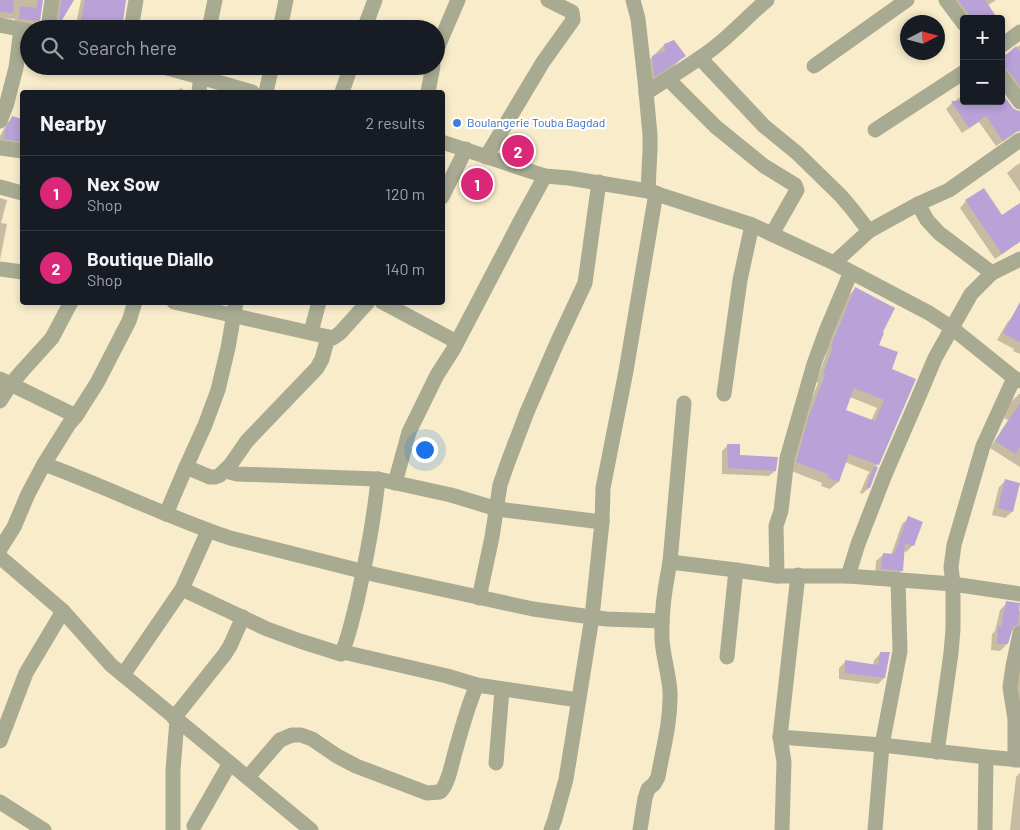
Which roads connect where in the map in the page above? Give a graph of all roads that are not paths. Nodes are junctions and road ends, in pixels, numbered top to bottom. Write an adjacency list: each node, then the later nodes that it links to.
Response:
1 (52, 0): 13 (street)
2 (136, 0): 14 (street)
3 (215, 0): 15 (street)
4 (286, 0): 16 (street)
5 (375, 0): 17 (street)
6 (458, 0): 20 (street)
7 (548, 0): 48 (street)
8 (633, 0): 39 (street)
9 (766, 0): 24 (street)
10 (907, 0): 25 (street)
11 (946, 0): 12 (street)
12 (960, 19)
13 (49, 20)
14 (133, 20)
15 (211, 20)
16 (282, 20)
17 (367, 20)
18 (0, 25): 19 (street)
19 (20, 29)
20 (445, 31)
21 (1020, 32): 22 (street)
22 (1005, 43)
23 (20, 51): 41 (street)
24 (700, 58): 32 (street); 57 (street)
25 (814, 66)
26 (201, 75): 34 (street)
27 (209, 75): 35 (street)
28 (270, 75): 36 (street)
29 (348, 75): 37 (street)
30 (431, 75): 38 (street)
31 (960, 75): 42 (street)
32 (668, 79): 39 (street); 58 (street)
33 (1005, 81): 40 (street)
34 (199, 90)
35 (247, 90)
36 (266, 90)
37 (343, 90)
38 (428, 90)
39 (646, 92): 54 (street)
40 (1020, 102)
41 (0, 121)
42 (875, 130)
43 (1020, 140): 55 (street)
44 (445, 143): 46 (street)
45 (0, 148): 47 (street)
46 (466, 149): 48 (street); 52 (street)
47 (20, 151)
48 (486, 156): 49 (street)
49 (545, 176): 50 (street); 75 (street)
50 (599, 182): 54 (street); 87 (street)
51 (0, 187): 53 (street)
52 (445, 191)
53 (20, 192)
54 (652, 192): 56 (street); 89 (street)
55 (918, 204): 57 (street); 64 (street)
56 (752, 225): 58 (street); 78 (street)
57 (869, 231): 60 (street)
58 (772, 234): 60 (street)
59 (1020, 259): 64 (street)
60 (834, 263): 63 (street)
61 (0, 269): 62 (street)
62 (20, 272)
63 (851, 272): 72 (street); 97 (street)
64 (992, 273): 72 (street)
65 (68, 305): 77 (street)
66 (134, 305): 81 (street)
67 (200, 305): 71 (street)
68 (318, 305): 73 (street)
69 (365, 305): 74 (street)
70 (388, 305): 75 (street)
71 (234, 309): 73 (street); 83 (street)
72 (952, 328): 76 (street); 98 (street)
73 (312, 332): 74 (street)
74 (328, 337): 84 (street)
75 (457, 342): 86 (street)
76 (1017, 379): 100 (street)
77 (5, 382): 79 (street); 81 (street)
78 (724, 394)
79 (0, 400)
80 (684, 403): 93 (street)
81 (76, 416): 82 (street)
82 (44, 464): 88 (street); 91 (street)
83 (186, 466): 84 (street); 88 (street)
84 (226, 471): 85 (street)
85 (378, 479): 86 (street); 95 (street)
86 (395, 483): 87 (street)
87 (497, 508): 89 (street); 103 (street)
88 (166, 514): 90 (street)
89 (602, 522): 106 (street)
90 (208, 531): 95 (street); 101 (street)
91 (0, 549)
92 (0, 557): 104 (street)
93 (670, 562): 94 (street); 107 (street)
94 (736, 570): 97 (street); 110 (street)
95 (364, 572): 103 (street); 109 (street)
96 (798, 575): 97 (street); 98 (street); 116 (street)
97 (777, 576)
98 (848, 576): 99 (street)
99 (898, 580): 100 (street); 118 (street)
100 (953, 584): 102 (street); 119 (street)
101 (182, 589): 105 (street); 111 (street)
102 (1020, 594)
103 (479, 598): 106 (street)
104 (63, 611): 111 (street); 117 (street)
105 (243, 617): 109 (street); 115 (street)
106 (592, 617): 107 (street); 114 (street)
107 (662, 621): 132 (street)
108 (1020, 633): 121 (street)
109 (343, 652): 112 (street)
110 (727, 656)
111 (123, 675): 115 (street)
112 (476, 685): 113 (street); 124 (street)
113 (502, 690): 114 (street); 123 (street)
114 (578, 700): 131 (street)
115 (176, 719): 122 (street); 126 (street)
116 (780, 737): 118 (street); 133 (street)
117 (0, 741)
118 (882, 745): 119 (street); 134 (street)
119 (937, 752): 120 (street)
120 (986, 757): 121 (street); 135 (street)
121 (1017, 760)
122 (230, 763): 124 (street); 127 (street)
123 (496, 763)
124 (248, 778): 130 (street)
125 (0, 802): 128 (street)
126 (172, 814): 127 (street); 129 (street)
127 (199, 828)
128 (44, 830)
129 (172, 830)
130 (311, 830)
131 (551, 830)
132 (640, 830)
133 (782, 830)
134 (875, 830)
135 (985, 830)

